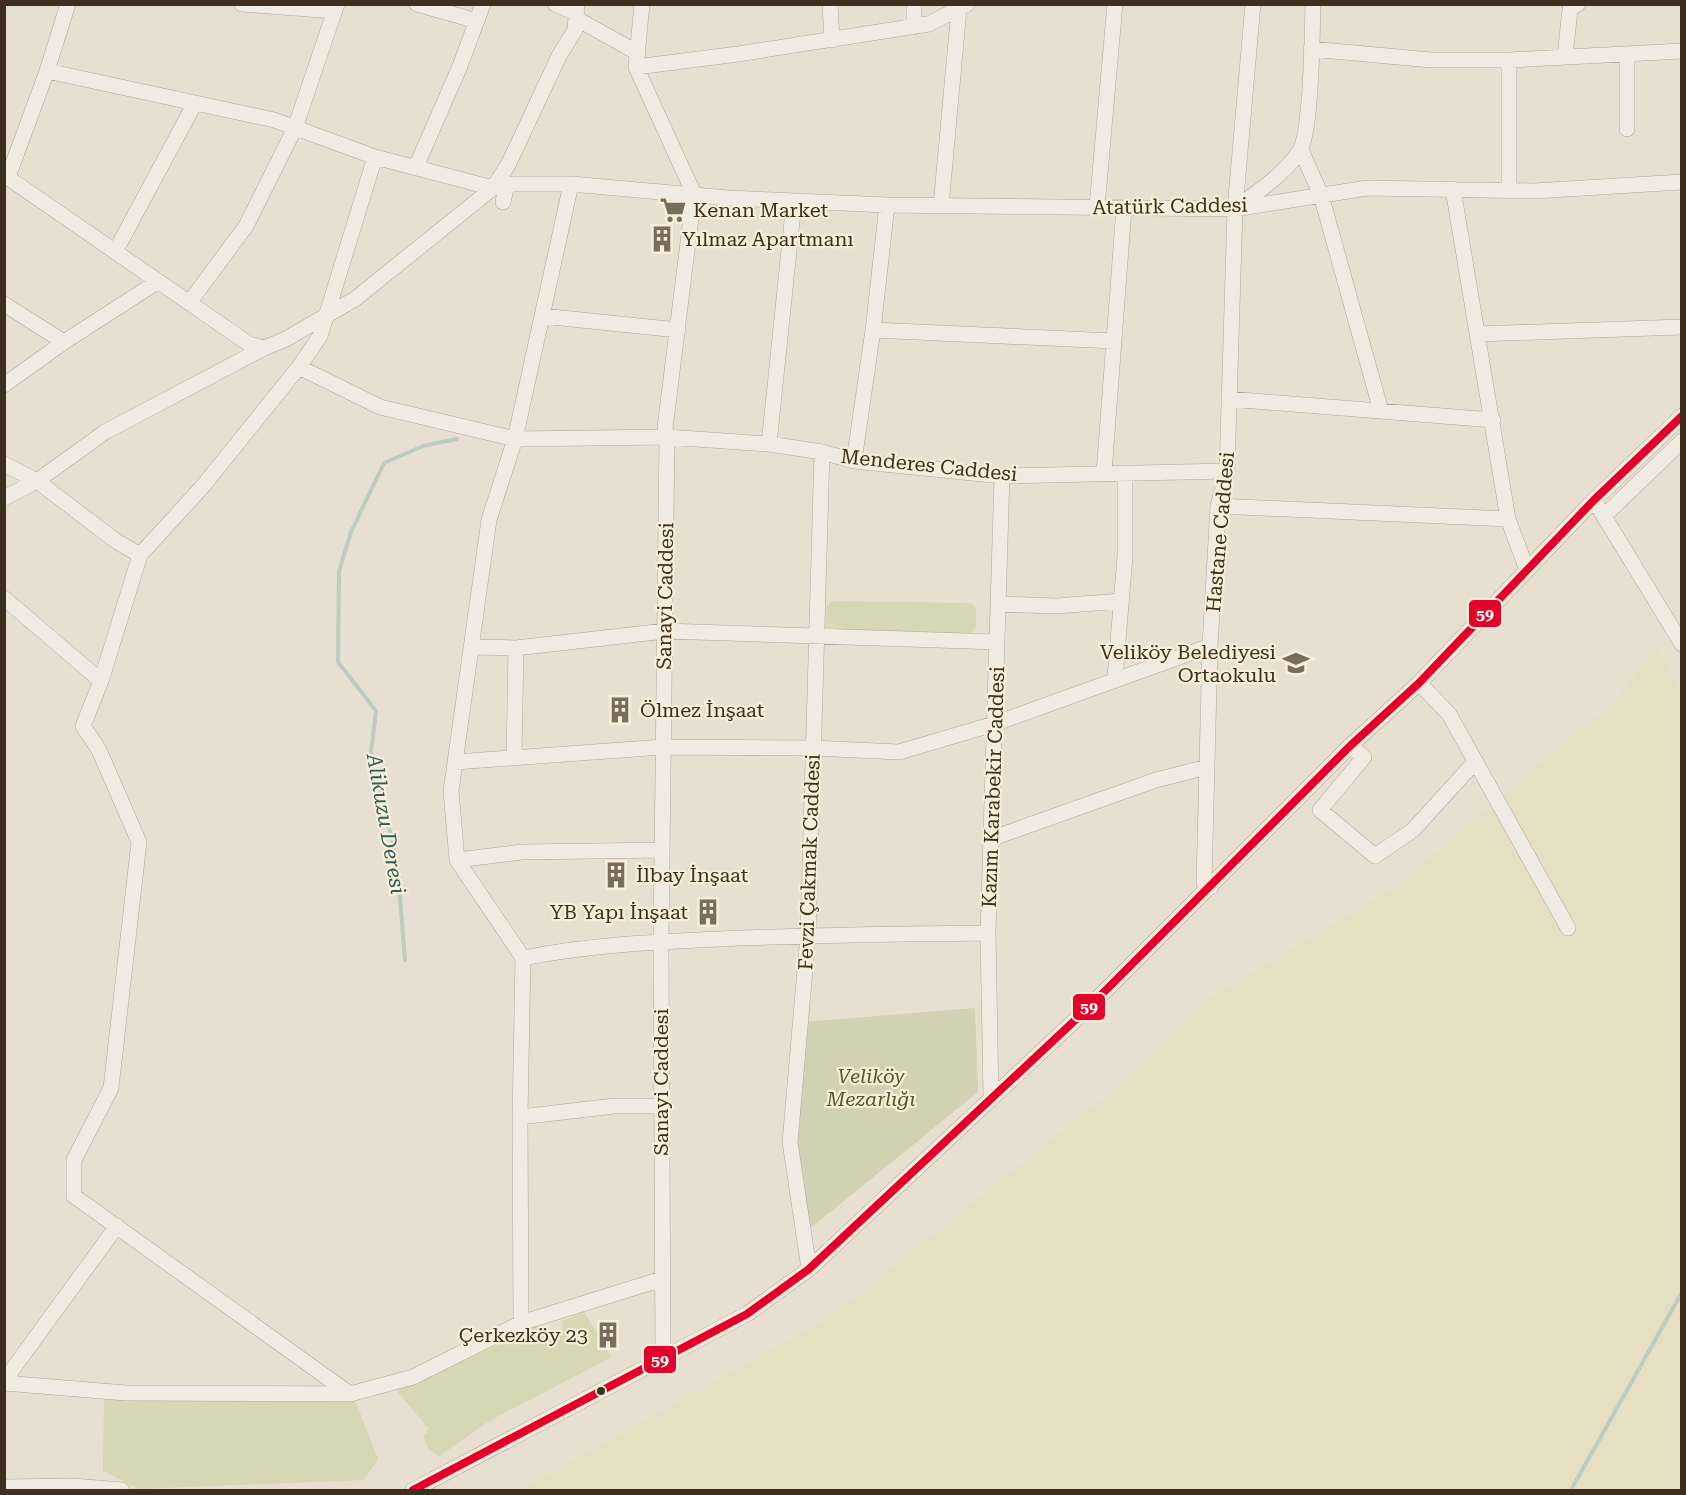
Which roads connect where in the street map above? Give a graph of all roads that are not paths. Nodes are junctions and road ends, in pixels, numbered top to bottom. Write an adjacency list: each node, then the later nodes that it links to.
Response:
1 (68, 4): 25 (street)
2 (242, 4): 14 (street)
3 (417, 4): 16 (street)
4 (483, 4): 16 (street)
5 (555, 4): 15 (street)
6 (642, 4): 23 (street)
7 (830, 4): 18 (street)
8 (914, 4): 17 (street)
9 (1115, 4): 44 (street)
10 (1253, 4): 46 (street, Hastane Caddesi)
11 (1313, 4): 19 (street)
12 (1578, 4): 22 (street)
13 (963, 7): 17 (street); 43 (street)
14 (336, 8): 27 (street)
15 (577, 12): 23 (street); 35 (street)
16 (477, 21): 31 (street)
17 (914, 27): 18 (street)
18 (832, 40): 23 (street)
19 (1311, 49): 24 (street); 29 (street)
20 (1682, 51): 21 (street)
21 (1627, 54): 22 (street); 28 (street)
22 (1566, 57): 24 (street)
23 (637, 60): 38 (street)
24 (1509, 60): 37 (street)
25 (47, 71): 26 (street, Atatürk Caddesi); 32 (street)
26 (195, 103): 27 (street, Atatürk Caddesi); 47 (street)
27 (295, 128): 30 (street, Atatürk Caddesi); 49 (street)
28 (1626, 129)
29 (1300, 150): 39 (street); 46 (street)
30 (375, 157): 31 (street, Atatürk Caddesi); 52 (street)
31 (416, 167): 35 (street, Atatürk Caddesi)
32 (6, 176): 47 (street)
33 (1682, 182): 37 (street, Atatürk Caddesi)
34 (571, 184): 35 (street, Atatürk Caddesi); 38 (street, Atatürk Caddesi); 51 (street)
35 (500, 186): 40 (street); 52 (street)
36 (1453, 189): 37 (street, Atatürk Caddesi); 39 (street, Atatürk Caddesi); 56 (street)
37 (1509, 190)
38 (694, 194): 41 (street, Atatürk Caddesi); 54 (street, Sanayi Caddesi)
39 (1321, 195): 46 (street, Atatürk Caddesi); 63 (street)
40 (503, 202)
41 (794, 202): 42 (street, Atatürk Caddesi); 69 (street)
42 (886, 205): 43 (street, Atatürk Caddesi); 55 (street)
43 (941, 206): 44 (street, Atatürk Caddesi)
44 (1097, 207): 45 (street, Atatürk Caddesi)
45 (1124, 208): 46 (street, Atatürk Caddesi); 57 (street)
46 (1235, 209): 62 (street, Hastane Caddesi)
47 (115, 252): 48 (street)
48 (158, 282): 49 (street); 58 (street)
49 (189, 303): 59 (street)
50 (4, 304): 58 (street)
51 (542, 316): 54 (street); 67 (street)
52 (324, 318): 59 (street); 60 (street)
53 (1682, 327): 56 (street)
54 (678, 330): 66 (street, Sanayi Caddesi)
55 (873, 330): 57 (street); 71 (street)
56 (1478, 334): 65 (street)
57 (1114, 341): 74 (street)
58 (64, 342): 61 (street)
59 (264, 348): 77 (street)
60 (299, 367): 67 (street, Menderes Caddesi); 83 (street)
61 (4, 385)
62 (1229, 399): 63 (street); 73 (street, Hastane Caddesi)
63 (1381, 411): 65 (street)
64 (1682, 416): 79 (street)
65 (1492, 420): 82 (street)
66 (667, 437): 67 (street, Menderes Caddesi); 69 (street, Menderes Caddesi); 89 (street, Sanayi Caddesi)
67 (514, 439): 94 (street)
68 (1682, 441): 81 (street)
69 (769, 444): 70 (street, Menderes Caddesi)
70 (822, 452): 71 (street, Menderes Caddesi); 90 (street, Fevzi Çakmak Caddesi)
71 (854, 461): 76 (street, Menderes Caddesi)
72 (4, 464): 77 (street)
73 (1227, 471): 75 (street, Menderes Caddesi); 80 (street, Hastane Caddesi)
74 (1104, 473): 75 (street, Menderes Caddesi); 76 (street, Menderes Caddesi)
75 (1125, 473): 86 (street)
76 (1002, 476): 87 (street, Kazım Karabekir Caddesi)
77 (37, 482): 78 (street); 83 (street)
78 (4, 498)
79 (1594, 500): 81 (street); 84 (street)
80 (1218, 506): 82 (street); 93 (street, Hastane Caddesi)
81 (1604, 516): 88 (street)
82 (1508, 519): 84 (street)
83 (140, 555): 97 (street)
84 (1527, 570): 98 (street)
85 (4, 598): 97 (street)
86 (1121, 601): 87 (street); 96 (street)
87 (998, 604): 91 (street, Kazım Karabekir Caddesi)
88 (1677, 625): 92 (street)
89 (665, 631): 90 (street); 95 (street); 101 (street, Sanayi Caddesi)
90 (817, 636): 91 (street); 102 (street, Fevzi Çakmak Caddesi)
91 (997, 642): 99 (street, Kazım Karabekir Caddesi)
92 (1682, 644)
93 (1210, 646): 96 (street); 106 (street, Hastane Caddesi)
94 (471, 647): 95 (street); 104 (street)
95 (516, 648): 103 (street)
96 (1115, 678): 99 (street)
97 (101, 681): 121 (street)
98 (1419, 683): 100 (street); 105 (street)
99 (994, 724): 102 (street); 109 (street, Kazım Karabekir Caddesi)
100 (1350, 746): 107 (street); 108 (street)
101 (663, 747): 102 (street); 103 (street); 110 (street, Sanayi Caddesi)
102 (813, 747): 115 (street, Fevzi Çakmak Caddesi)
103 (514, 758): 104 (street)
104 (455, 762): 111 (street)
105 (1475, 762): 108 (street); 113 (street)
106 (1207, 767): 109 (street); 112 (street, Hastane Caddesi)
107 (1308, 789): 108 (street); 112 (street)
108 (1325, 803)
109 (993, 838): 114 (street, Kazım Karabekir Caddesi)
110 (663, 850): 111 (street); 116 (street, Sanayi Caddesi)
111 (457, 860): 117 (street)
112 (1211, 887): 118 (street)
113 (1568, 928)
114 (988, 933): 115 (street); 118 (street, Kazım Karabekir Caddesi)
115 (808, 935): 116 (street); 122 (street, Fevzi Çakmak Caddesi)
116 (661, 942): 117 (street); 119 (street, Sanayi Caddesi)
117 (523, 958): 120 (street)
118 (992, 1097): 122 (street)
119 (660, 1106): 120 (street); 123 (street, Sanayi Caddesi)
120 (520, 1117): 124 (street)
121 (117, 1226): 126 (street); 127 (street)
122 (809, 1269): 125 (street)
123 (662, 1279): 124 (street); 125 (street, Sanayi Caddesi)
124 (521, 1323): 127 (street)
125 (663, 1360): 130 (street)
126 (4, 1382): 127 (street)
127 (350, 1394)
128 (4, 1487): 129 (street)
129 (122, 1491)
130 (413, 1491)

